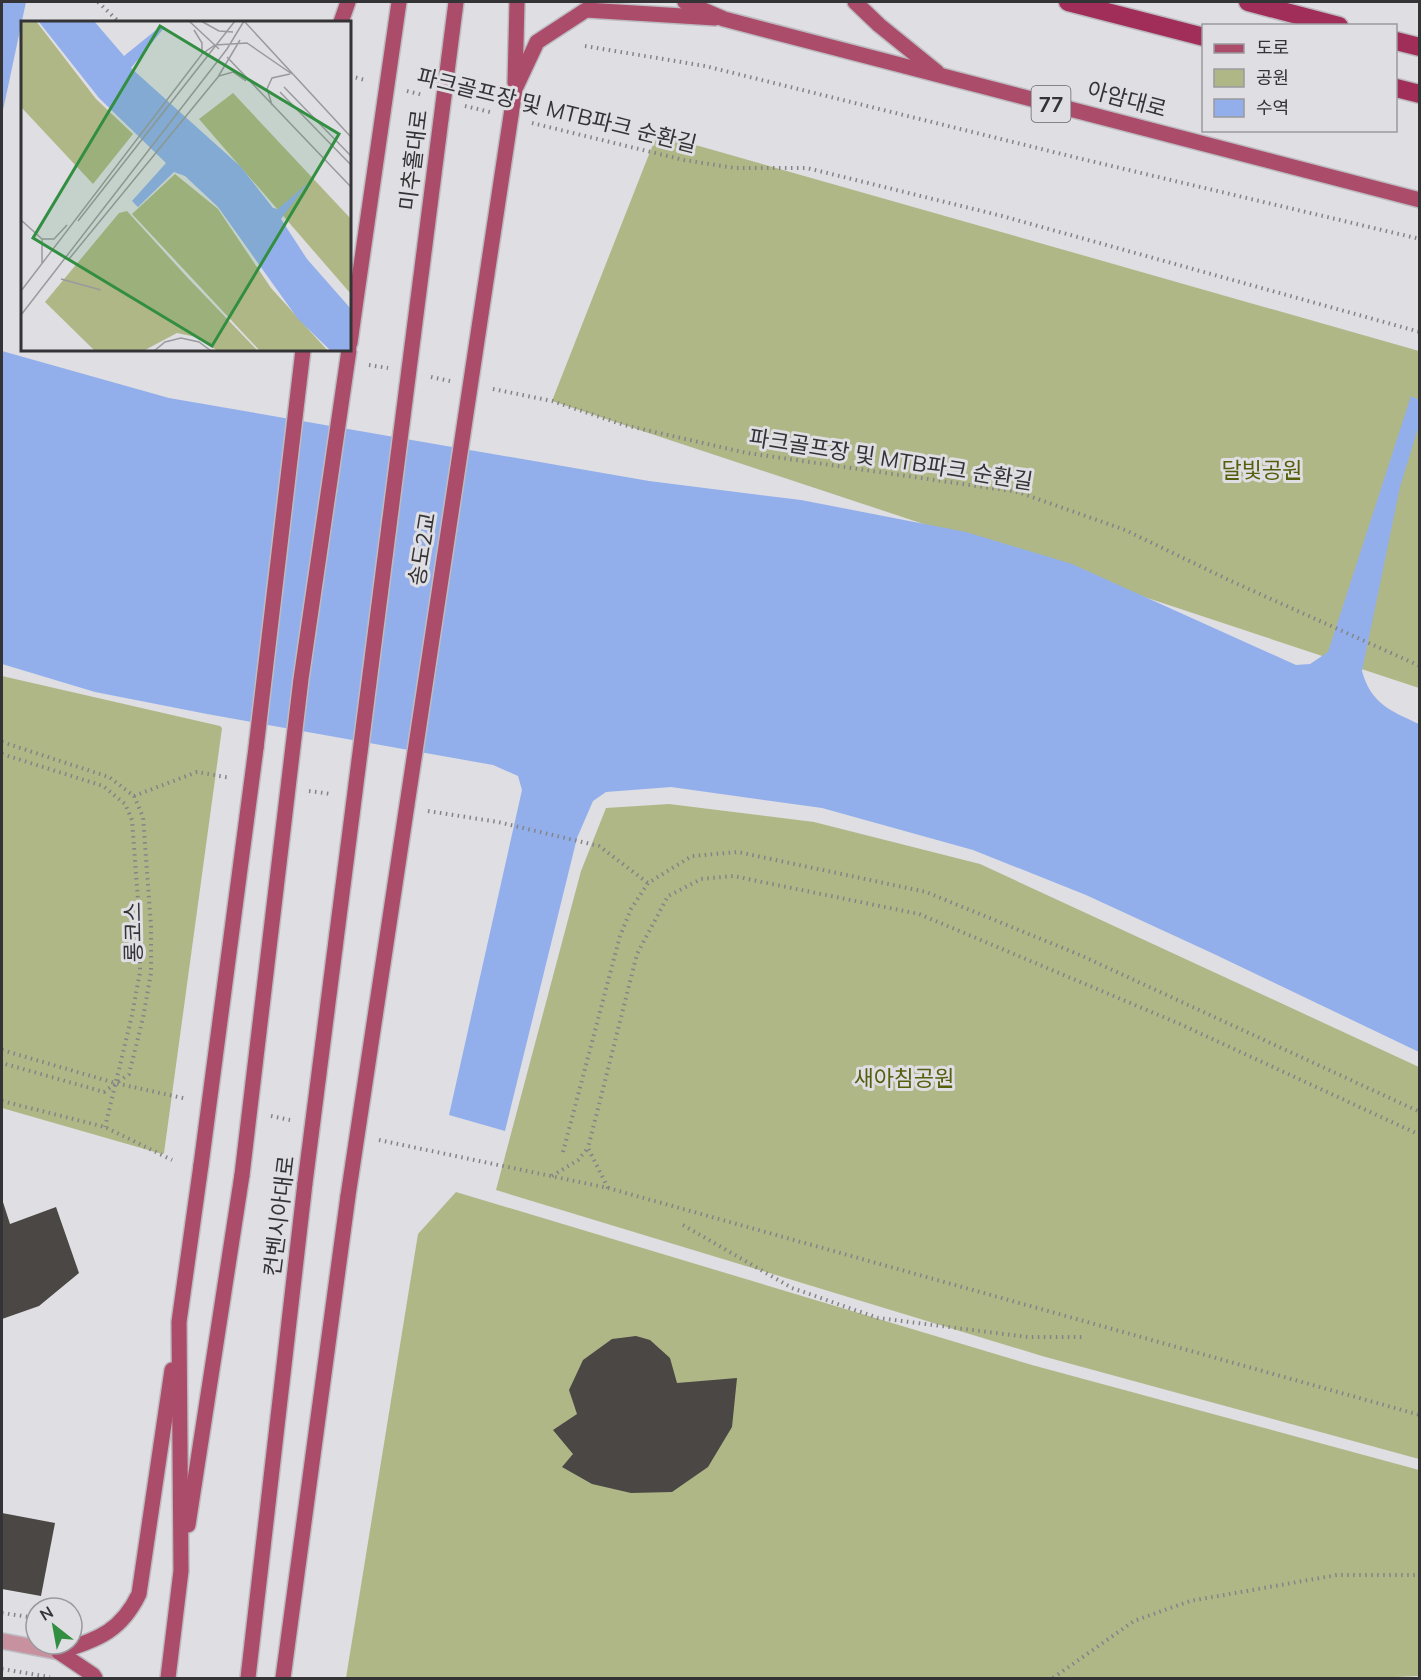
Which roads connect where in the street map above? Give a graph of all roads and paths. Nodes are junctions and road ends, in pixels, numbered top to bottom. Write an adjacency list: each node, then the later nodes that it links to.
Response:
1 (98, 2): 13 (path)
2 (335, 2): 11 (main road)
3 (348, 2): 11 (main road)
4 (399, 2): 34 (main road, 미추홀대로, bridge)
5 (456, 2): 32 (main road, 미추홀대로, bridge)
6 (517, 2): 24 (main road)
7 (685, 2): 12 (main road, 아암대로 / 77)
8 (855, 2): 20 (main road)
9 (1068, 2): 15 (highway)
10 (1248, 2): 14 (highway)
11 (341, 19)
12 (724, 19): 20 (main road, 아암대로 / 77); 24 (main road)
13 (118, 21)
14 (1331, 24)
15 (1202, 37)
16 (1397, 41): 18 (highway)
17 (585, 45): 31 (path)
18 (1419, 47)
19 (351, 76): 21 (path)
20 (942, 76): 30 (main road, 아암대로 / 77)
21 (370, 81)
22 (1397, 88): 25 (highway)
23 (400, 89): 26 (path, 파크골프장 및 MTB파크 순환길)
24 (515, 89): 86 (main road, 송도2교, bridge)
25 (1419, 94)
26 (431, 97)
27 (465, 106): 28 (path, 파크골프장 및 MTB파크 순환길)
28 (498, 114)
29 (531, 123): 33 (path, 파크골프장 및 MTB파크 순환길)
30 (1419, 200)
31 (1419, 239)
32 (414, 324): 45 (main road, 송도2교, bridge)
33 (1419, 332)
34 (351, 336)
35 (303, 351): 69 (main road, 컨벤시아대로, bridge)
36 (349, 351): 72 (main road, 컨벤시아대로, bridge)
37 (362, 363): 38 (path)
38 (396, 370)
39 (429, 376): 40 (path)
40 (452, 381)
41 (485, 388): 42 (path, 파크골프장 및 MTB파크 순환길)
42 (1419, 666)
43 (2, 742): 49 (path)
44 (2, 754): 54 (path)
45 (359, 759): 85 (main road, 컨벤시아대로, bridge)
46 (232, 778): 49 (path)
47 (301, 789): 48 (path)
48 (336, 795)
49 (134, 796): 54 (path, 롱코스)
50 (417, 809): 51 (path)
51 (648, 883): 57 (path); 64 (path)
52 (2, 1050): 54 (path)
53 (2, 1063): 54 (path)
54 (115, 1083): 55 (path); 60 (path)
55 (196, 1100)
56 (2, 1101): 60 (path)
57 (1419, 1112)
58 (265, 1115): 59 (path)
59 (299, 1122)
60 (105, 1127): 65 (path)
61 (1419, 1135): 63 (path)
62 (368, 1137): 66 (path)
63 (588, 1148): 66 (path); 67 (path)
64 (563, 1152)
65 (172, 1160)
66 (552, 1176): 67 (path)
67 (608, 1188): 71 (path)
68 (683, 1225): 70 (path)
69 (179, 1322): 72 (main road, 컨벤시아대로); 77 (main road)
70 (1084, 1337)
71 (1419, 1415)
72 (181, 1571): 84 (main road, 컨벤시아대로)
73 (1419, 1575): 82 (path)
74 (2, 1613): 75 (path)
75 (24, 1616)
76 (2, 1641): 78 (street)
77 (84, 1643)
78 (24, 1645)
79 (65, 1656): 83 (main road)
80 (2, 1669): 81 (path)
81 (50, 1677)
82 (1053, 1677)
83 (95, 1678)
84 (168, 1678)
85 (248, 1678)
86 (283, 1678)

